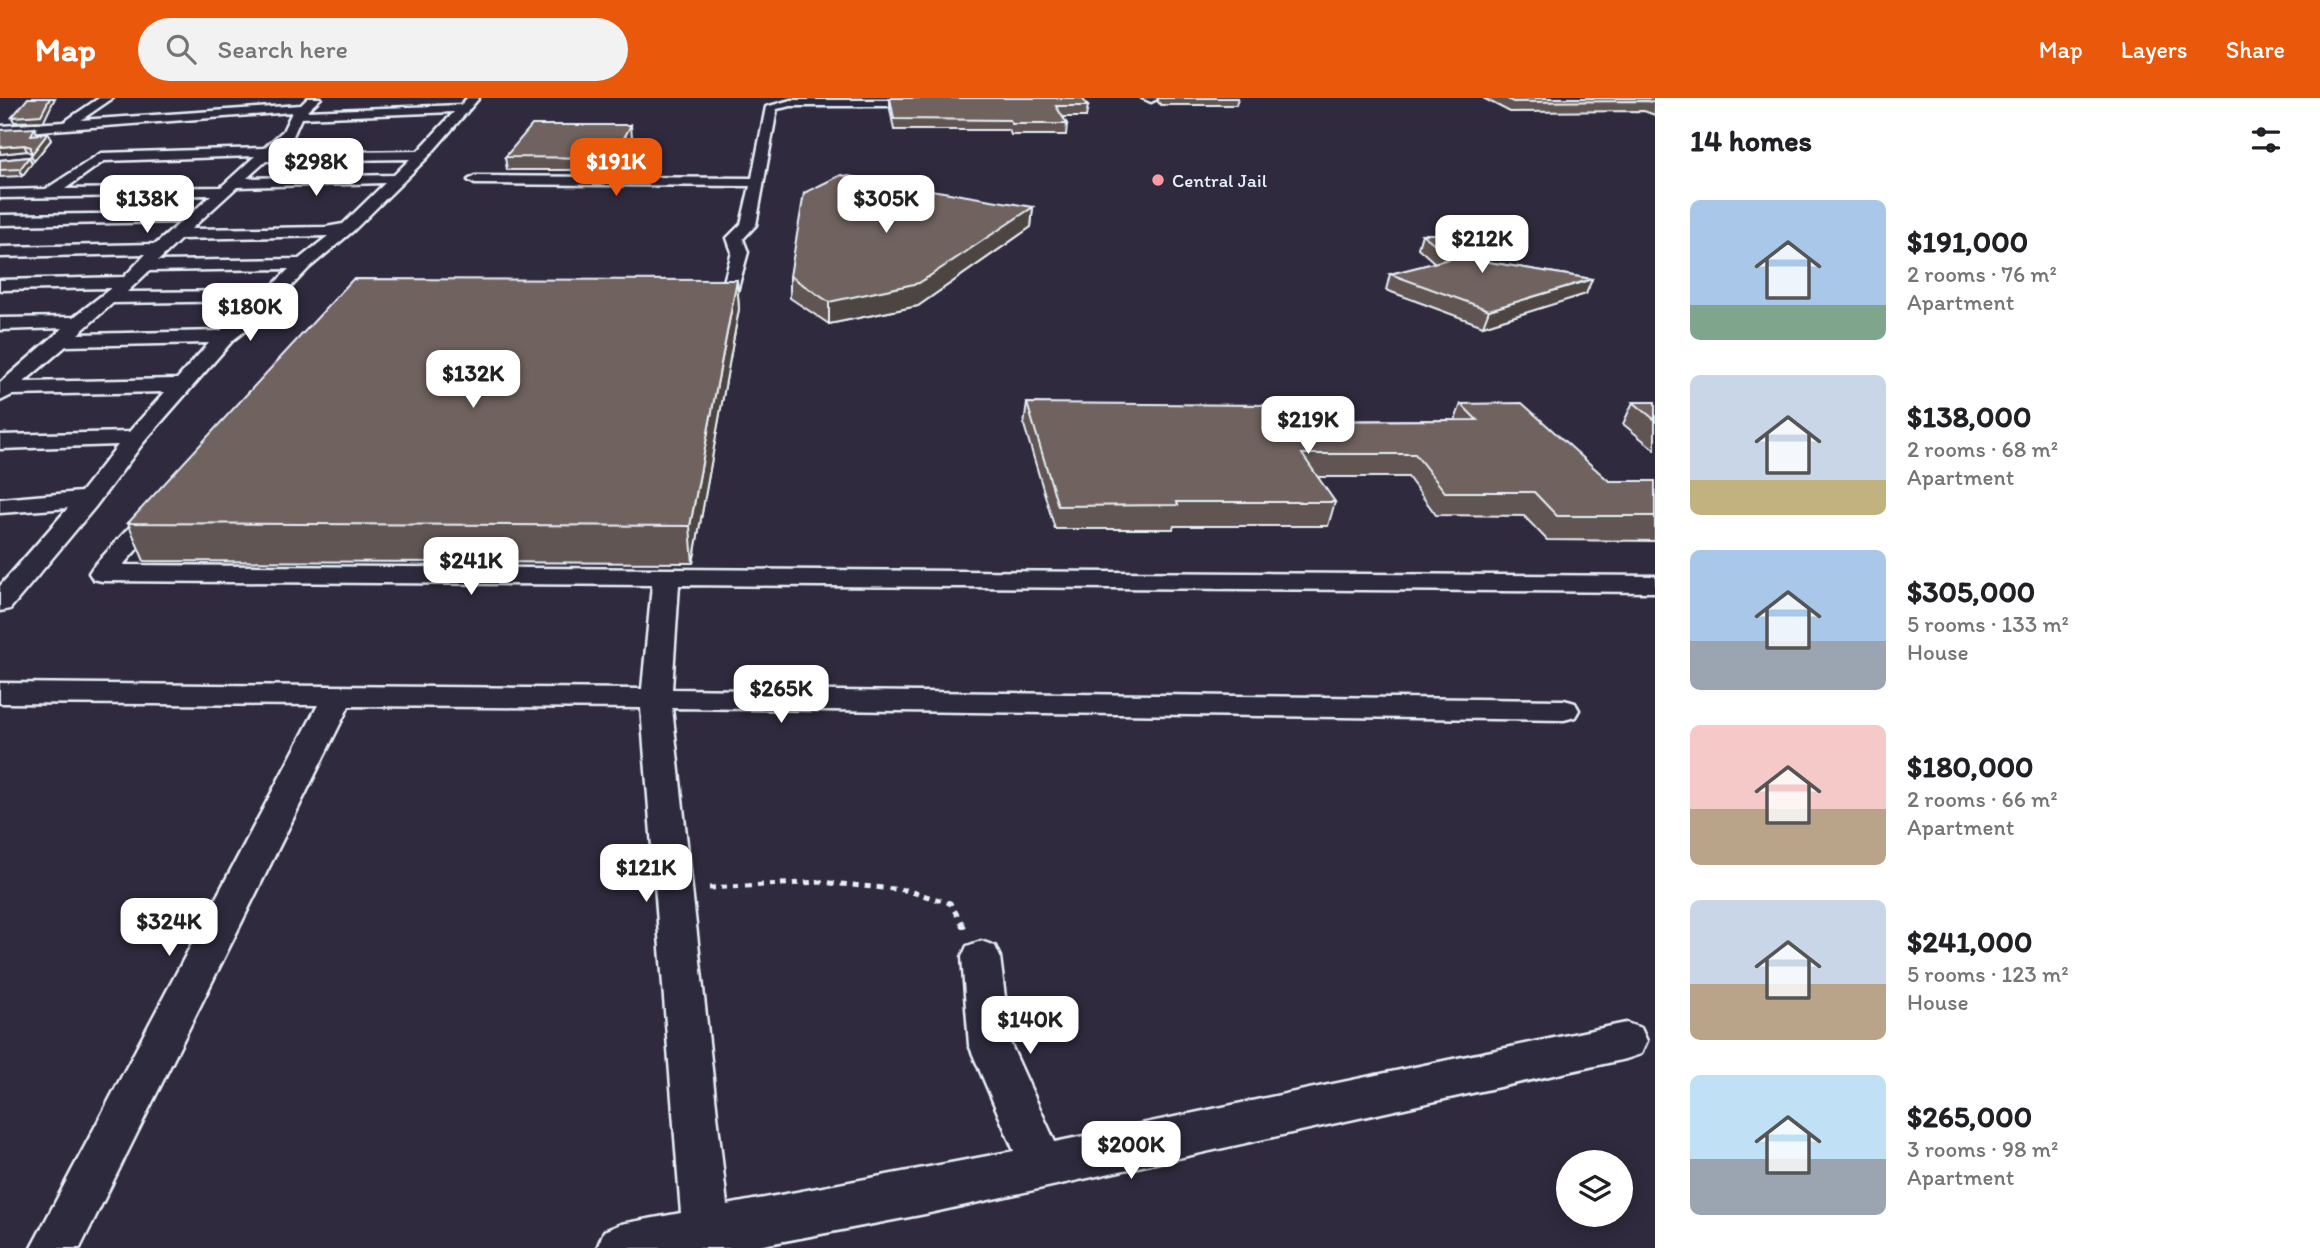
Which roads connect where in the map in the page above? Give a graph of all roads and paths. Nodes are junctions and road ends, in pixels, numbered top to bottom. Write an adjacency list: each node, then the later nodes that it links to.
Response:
1 (112, 102): 4 (street)
2 (469, 103): 6 (street); 13 (street)
3 (940, 103): 16 (street)
4 (91, 107): 5 (street); 8 (street)
5 (65, 109)
6 (382, 113): 7 (street); 10 (street)
7 (302, 115): 8 (street); 12 (street)
8 (66, 125): 9 (street); 11 (street)
9 (0, 130)
10 (365, 130)
11 (0, 143)
12 (265, 155): 13 (street); 17 (street); 18 (street)
13 (422, 155): 14 (street)
14 (397, 179): 17 (street); 22 (street)
15 (475, 180): 16 (street)
16 (758, 182): 32 (street)
17 (229, 187): 18 (street); 20 (street)
18 (50, 193): 19 (street)
19 (0, 194)
20 (196, 217): 21 (street); 23 (street)
21 (0, 220)
22 (348, 228): 23 (street); 26 (street)
23 (179, 234): 24 (street)
24 (160, 249): 25 (street); 27 (street)
25 (0, 252)
26 (303, 264): 27 (street); 30 (street)
27 (143, 266): 28 (street)
28 (129, 282): 29 (street); 31 (street)
29 (0, 285)
30 (273, 296): 31 (street); 35 (street)
31 (109, 298): 33 (street)
32 (688, 302)
33 (79, 322): 34 (street); 36 (street)
34 (0, 324)
35 (225, 337): 36 (street); 38 (street)
36 (62, 340): 37 (street)
37 (2, 385): 38 (street)
38 (183, 385): 39 (street)
39 (135, 438): 40 (street); 42 (street)
40 (0, 442)
41 (176, 492): 44 (street)
42 (88, 499): 43 (street); 46 (street)
43 (0, 506)
44 (666, 576): 45 (street); 49 (street)
45 (1655, 584)
46 (0, 603)
47 (0, 693): 48 (street)
48 (338, 696): 49 (street); 56 (street)
49 (656, 699): 50 (street); 51 (street)
50 (1564, 710)
51 (674, 890): 52 (path); 55 (street)
52 (981, 957): 54 (street)
53 (1626, 1041): 54 (street)
54 (1043, 1166): 55 (street)
55 (706, 1232): 57 (street)
56 (55, 1248)
57 (621, 1248)

